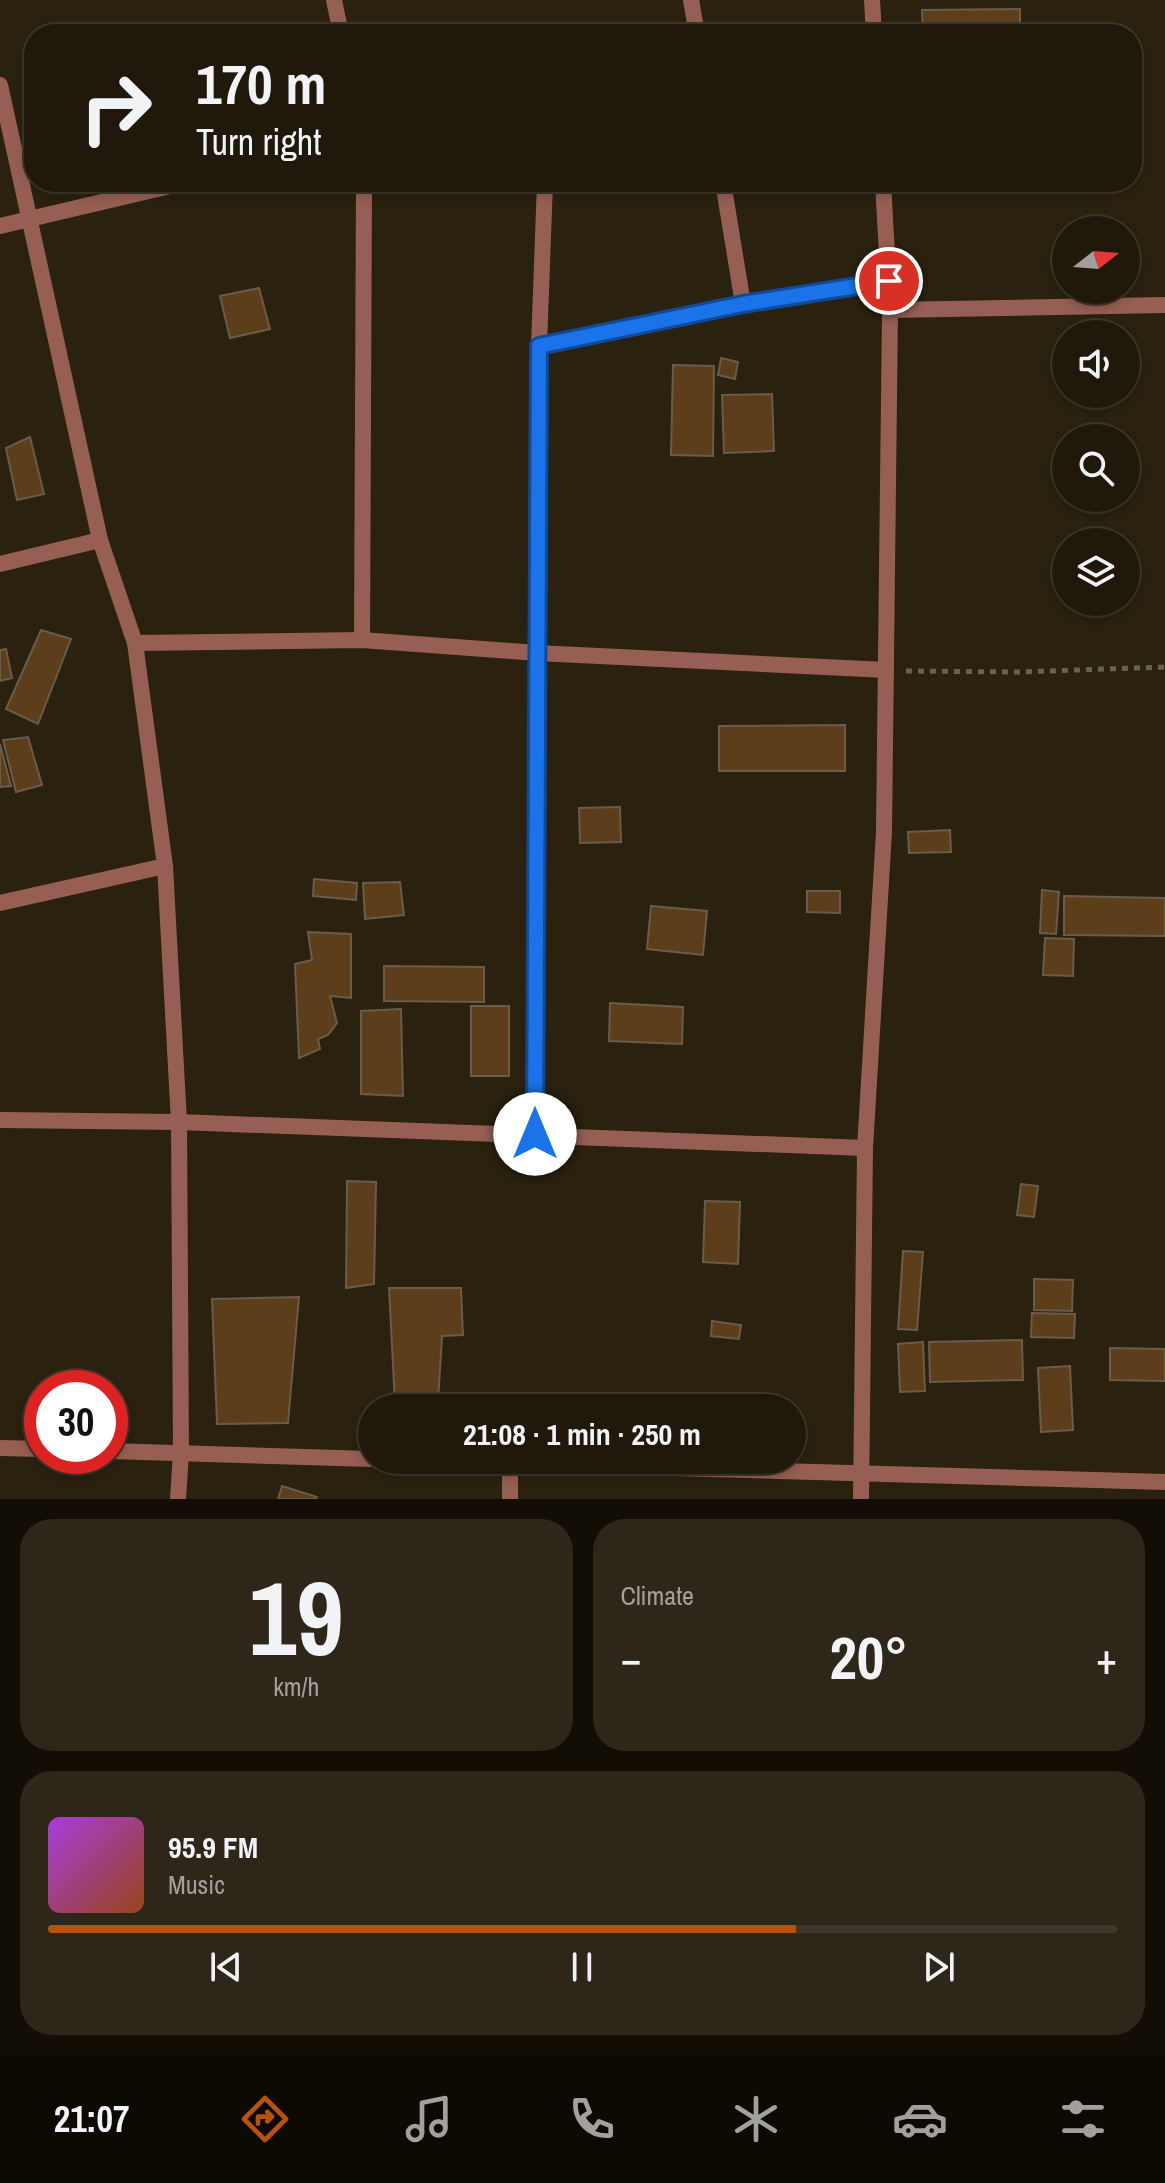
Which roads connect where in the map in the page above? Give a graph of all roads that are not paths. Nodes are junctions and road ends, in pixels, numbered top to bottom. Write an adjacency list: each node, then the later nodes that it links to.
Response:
1 (334, 0): 4 (street)
2 (691, 0): 5 (street)
3 (872, 0): 6 (street)
4 (339, 24)
5 (695, 24)
6 (873, 24)
7 (0, 85): 13 (street)
8 (145, 192): 13 (street)
9 (364, 192): 22 (street)
10 (545, 192): 19 (street)
11 (725, 192): 16 (street)
12 (884, 192): 15 (street)
13 (29, 220): 14 (street); 20 (street)
14 (0, 226)
15 (889, 281): 16 (street); 18 (street)
16 (743, 304): 19 (street)
17 (1165, 305): 18 (street)
18 (890, 310): 25 (street)
19 (539, 346): 24 (street)
20 (100, 540): 21 (street); 23 (street)
21 (0, 564)
22 (362, 640): 23 (street); 24 (street)
23 (135, 643): 26 (street)
24 (537, 653): 25 (street); 30 (street)
25 (886, 670): 31 (street)
26 (165, 866): 27 (street); 29 (street)
27 (0, 903)
28 (0, 1120): 29 (street)
29 (179, 1122): 30 (street); 35 (street)
30 (535, 1134): 31 (street)
31 (865, 1148): 38 (street)
32 (0, 1448): 33 (street)
33 (24, 1449)
34 (128, 1452): 35 (street)
35 (181, 1453): 36 (street); 41 (street)
36 (358, 1459)
37 (806, 1471): 38 (street)
38 (862, 1472): 40 (street); 43 (street)
39 (510, 1474): 42 (street)
40 (1165, 1482)
41 (178, 1499)
42 (510, 1499)
43 (861, 1499)

